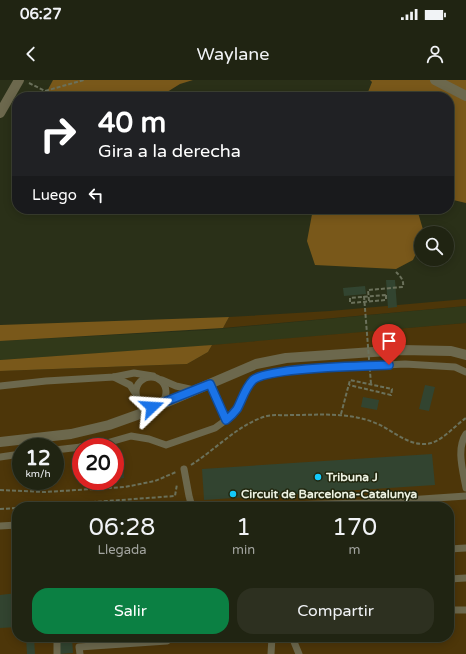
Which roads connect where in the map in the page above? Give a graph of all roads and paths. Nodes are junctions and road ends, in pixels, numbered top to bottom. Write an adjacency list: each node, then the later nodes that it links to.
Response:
1 (19, 80): 6 (street)
2 (84, 80): 4 (path)
3 (435, 80): 7 (street)
4 (37, 88)
5 (12, 92): 8 (street)
6 (12, 92)
7 (466, 96)
8 (0, 113)
9 (396, 272): 11 (path)
10 (364, 296): 11 (path); 11 (path); 18 (path, bridge)
11 (369, 301)
12 (466, 355): 17 (street)
13 (466, 372): 26 (lane)
14 (153, 376): 15 (lane); 16 (lane); 22 (lane)
15 (114, 377): 20 (lane); 22 (lane)
16 (160, 380): 21 (lane); 23 (lane)
17 (210, 384): 21 (street); 26 (lane)
18 (371, 384): 19 (path); 19 (path)
19 (349, 385): 24 (path)
20 (0, 386)
21 (196, 390): 23 (street)
22 (135, 393): 23 (lane)
23 (156, 406): 29 (street)
24 (341, 414): 25 (path); 32 (path)
25 (466, 418)
26 (226, 420): 28 (lane)
27 (466, 434): 34 (lane)
28 (124, 438)
29 (0, 442)
30 (12, 455): 31 (lane)
31 (0, 457)
32 (184, 469): 35 (path); 38 (lane)
33 (177, 483): 37 (path)
34 (466, 488)
35 (0, 490)
36 (466, 496): 39 (lane)
37 (94, 502)
38 (191, 502)
39 (378, 502)
40 (12, 508): 41 (path)
41 (0, 509)
42 (12, 525): 43 (lane)
43 (0, 526)
44 (466, 548): 45 (lane)
45 (454, 549)
46 (466, 578): 47 (lane)
47 (454, 579)
48 (454, 610): 49 (lane)
49 (466, 610)
50 (57, 642): 54 (lane)
51 (152, 642): 55 (lane)
52 (271, 642): 56 (lane)
53 (294, 642): 57 (lane)
54 (57, 654)
55 (80, 654)
56 (270, 654)
57 (299, 654)

